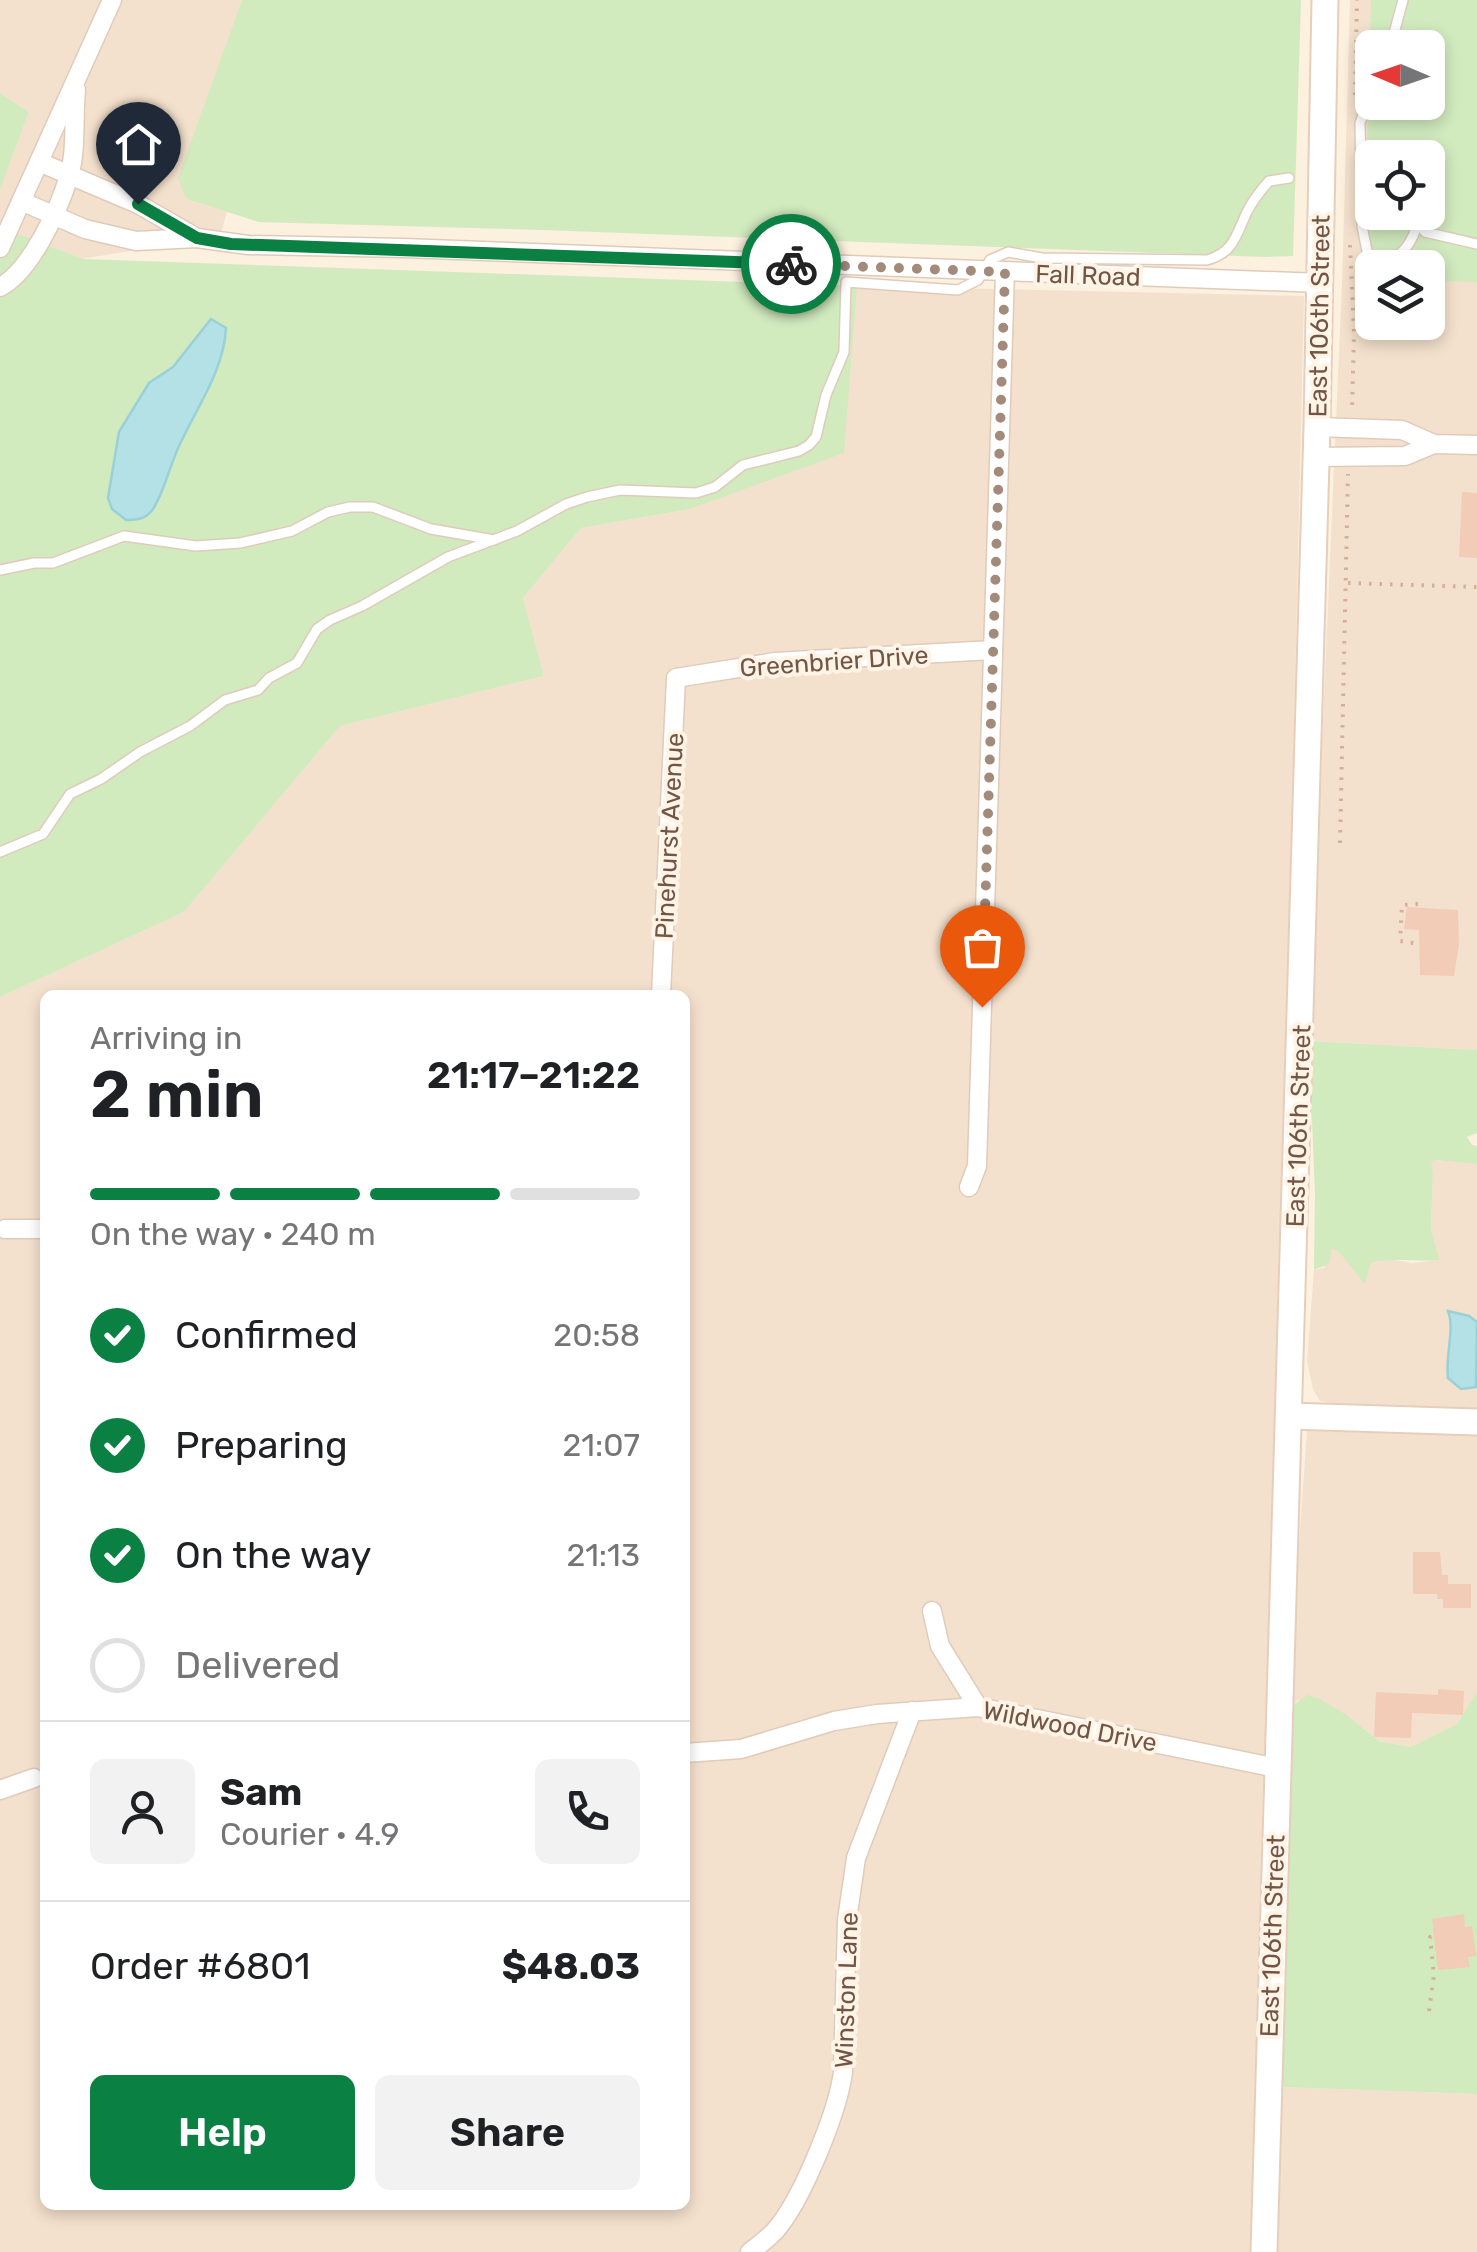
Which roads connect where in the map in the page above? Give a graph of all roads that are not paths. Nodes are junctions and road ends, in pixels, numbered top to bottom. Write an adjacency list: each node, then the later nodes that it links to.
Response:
1 (112, 0): 5 (street)
2 (1326, 0): 19 (street, East 106th Street)
3 (1404, 0): 4 (lane)
4 (1395, 30)
5 (78, 75): 6 (street); 7 (street)
6 (38, 162): 7 (street, Fall Road); 9 (street)
7 (69, 175): 10 (street); 14 (street, Fall Road)
8 (1289, 178): 17 (lane)
9 (21, 202): 10 (street, Fall Road); 16 (street)
10 (52, 214): 14 (street, Fall Road); 20 (street)
11 (1363, 230): 12 (lane)
12 (1416, 230)
13 (1422, 230): 15 (lane)
14 (197, 238): 17 (street, Fall Road)
15 (1477, 244)
16 (0, 248)
17 (983, 271): 18 (street, Fall Road); 25 (lane)
18 (1005, 272): 19 (street, Fall Road); 27 (street)
19 (1320, 283): 21 (street, East 106th Street)
20 (0, 287)
21 (1318, 427): 22 (street); 24 (street, East 106th Street)
22 (1434, 444): 23 (street); 24 (street)
23 (1477, 446)
24 (1316, 457): 34 (street, East 106th Street)
25 (496, 540): 26 (lane); 29 (lane)
26 (0, 570)
27 (993, 650): 28 (street, Greenbrier Drive); 31 (street)
28 (676, 678): 30 (street, Pinehurst Avenue)
29 (0, 852)
30 (662, 990)
31 (969, 1188)
32 (5, 1229): 33 (street)
33 (40, 1229)
34 (1290, 1416): 35 (street); 40 (street, East 106th Street)
35 (1477, 1422)
36 (932, 1611): 37 (street)
37 (978, 1707): 38 (street, Wildwood Drive); 40 (street, Wildwood Drive)
38 (912, 1711): 39 (street, Wildwood Drive); 43 (street, Winston Lane)
39 (690, 1754)
40 (1277, 1768): 44 (street, East 106th Street)
41 (34, 1778): 42 (street)
42 (0, 1790)
43 (750, 2252)
44 (1264, 2252)

